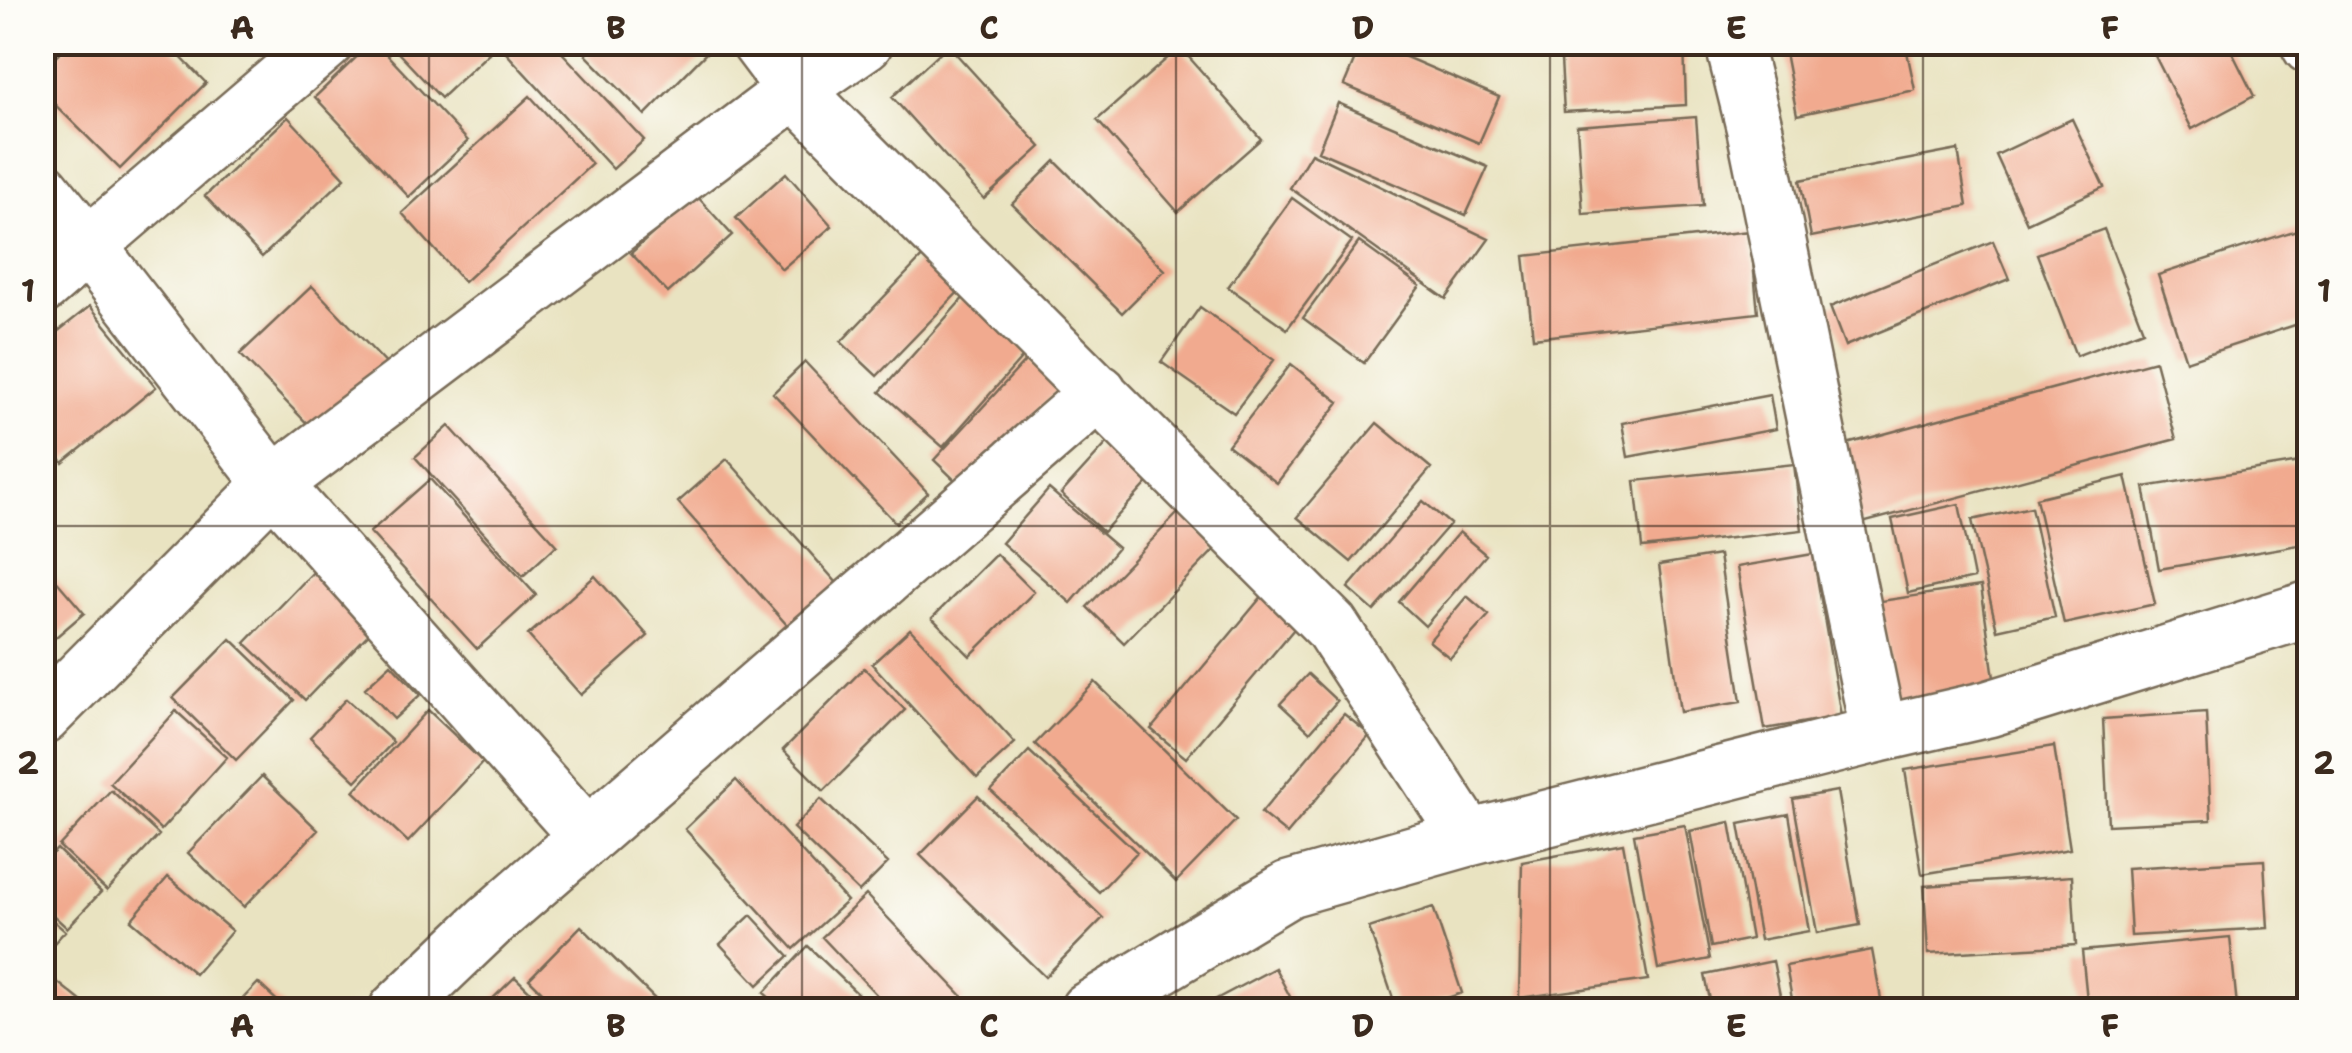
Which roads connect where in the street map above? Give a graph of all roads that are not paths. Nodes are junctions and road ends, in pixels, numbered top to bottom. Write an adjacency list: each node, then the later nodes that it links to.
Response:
1 (326, 42): 7 (street)
2 (759, 42): 5 (street)
3 (865, 42): 5 (street)
4 (1733, 42): 13 (street)
5 (795, 90): 9 (street); 10 (street)
6 (42, 189): 7 (street)
7 (88, 246): 8 (street); 10 (street)
8 (42, 286)
9 (1099, 392): 14 (street); 15 (street)
10 (273, 484): 12 (street); 14 (street)
11 (2310, 609): 13 (street)
12 (42, 717)
13 (1879, 734): 15 (street)
14 (587, 836): 16 (street)
15 (1469, 838): 17 (street)
16 (398, 1010)
17 (1088, 1010)

